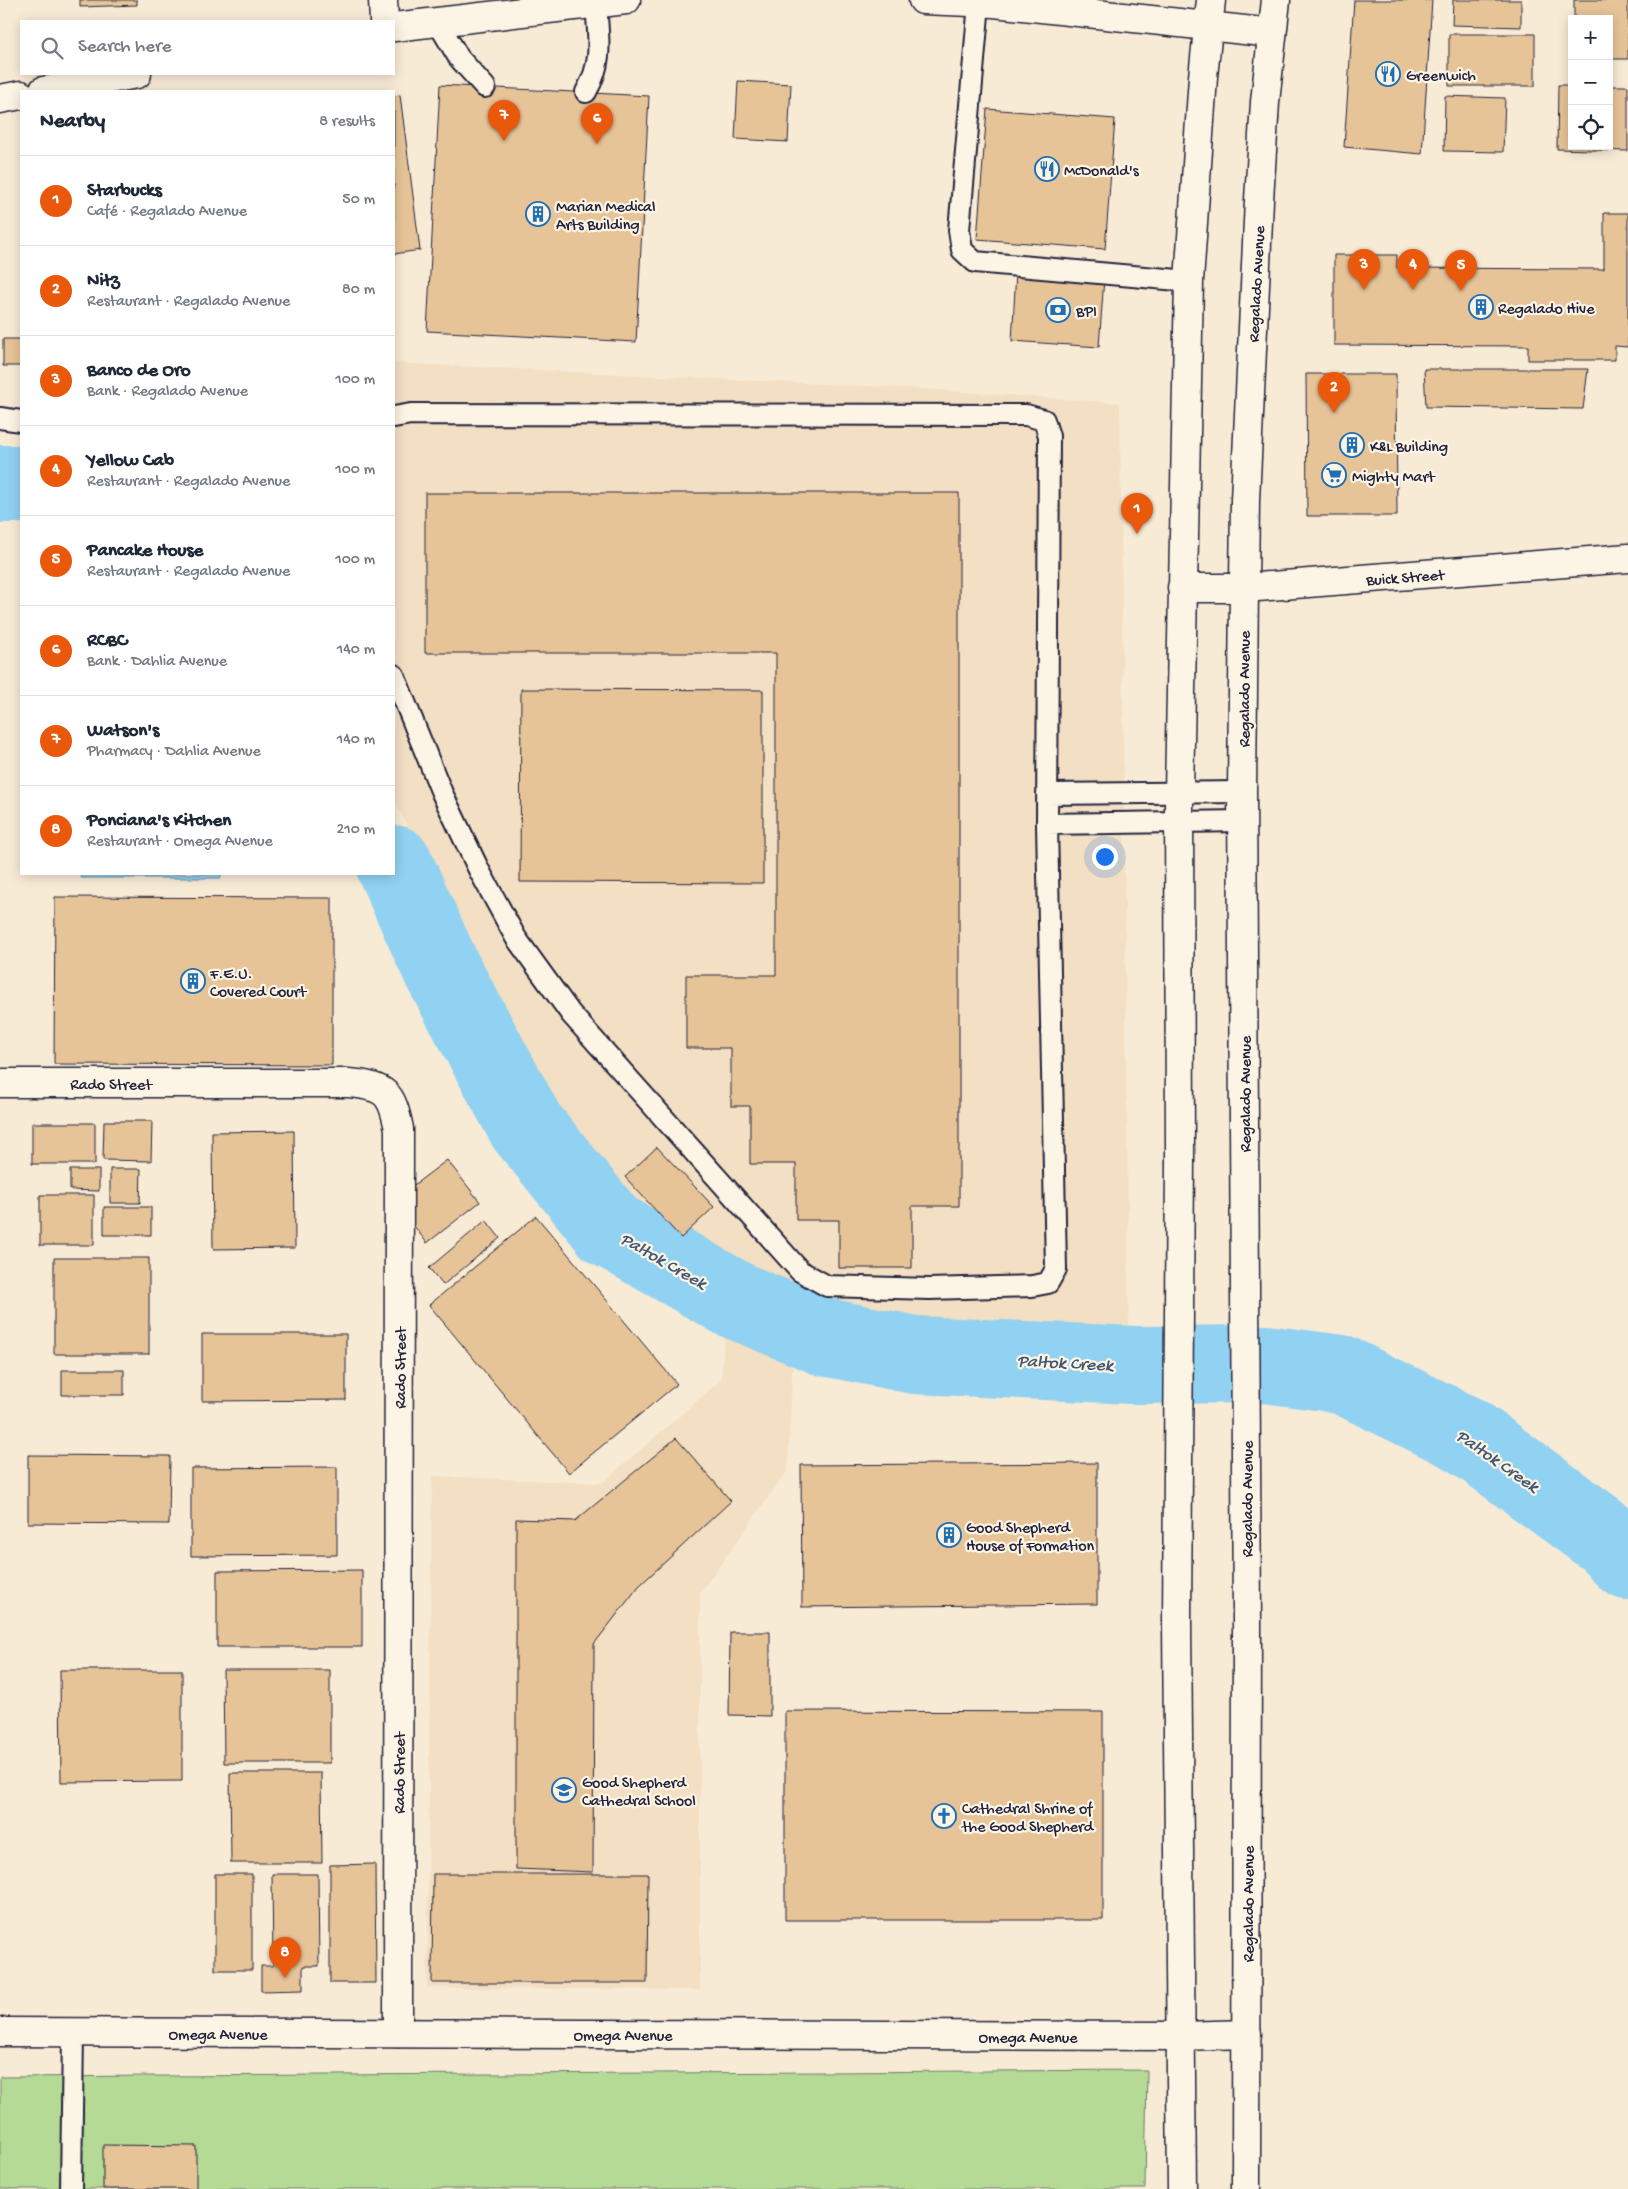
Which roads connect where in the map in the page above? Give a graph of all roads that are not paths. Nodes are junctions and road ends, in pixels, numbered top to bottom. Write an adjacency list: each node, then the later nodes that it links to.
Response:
1 (383, 0): 8 (main road)
2 (626, 0): 6 (main road)
3 (924, 0): 5 (main road)
4 (1276, 0): 11 (main road, Regalado Avenue)
5 (989, 2): 7 (main road); 18 (lane)
6 (596, 3): 9 (main road); 15 (lane)
7 (1209, 13): 11 (main road); 18 (main road)
8 (384, 20)
9 (438, 23): 10 (main road); 13 (lane)
10 (395, 27)
11 (1272, 33): 24 (main road, Regalado Avenue)
12 (131, 75): 14 (main road)
13 (485, 87)
14 (49, 90)
15 (586, 92)
16 (20, 95): 17 (main road)
17 (0, 99)
18 (1189, 280): 23 (main road)
19 (395, 417): 28 (lane)
20 (0, 418): 21 (lane)
21 (20, 421)
22 (1628, 558): 24 (main road, Buick Street)
23 (1182, 588): 24 (main road, Buick Street); 27 (main road)
24 (1244, 588): 26 (main road, Regalado Avenue)
25 (395, 677): 31 (lane)
26 (1242, 792): 27 (lane); 29 (main road, Regalado Avenue)
27 (1179, 793): 28 (lane); 30 (main road)
28 (1047, 794): 31 (lane)
29 (1243, 821): 30 (lane); 36 (main road, Regalado Avenue)
30 (1180, 822): 31 (lane); 37 (main road)
31 (1047, 824)
32 (0, 1083): 35 (main road, Rado Street)
33 (0, 2032): 34 (main road, Omega Avenue)
34 (73, 2032): 35 (main road, Omega Avenue); 38 (lane)
35 (398, 2034): 37 (main road, Omega Avenue)
36 (1246, 2034): 37 (main road, Omega Avenue); 40 (main road, Regalado Avenue)
37 (1181, 2036): 39 (main road)
38 (71, 2189)
39 (1182, 2189)
40 (1246, 2189)

